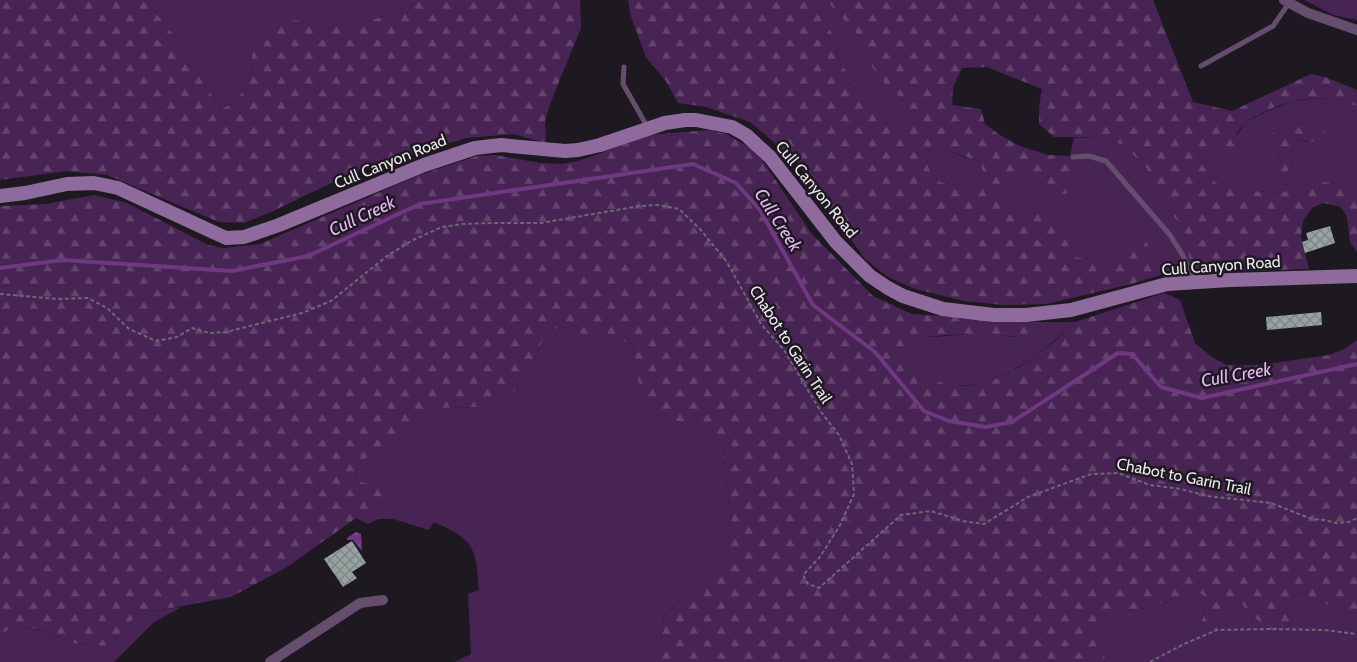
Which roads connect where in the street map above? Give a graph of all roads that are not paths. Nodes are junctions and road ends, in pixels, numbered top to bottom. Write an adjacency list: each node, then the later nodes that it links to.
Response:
1 (1287, 2): 2 (street); 4 (lane)
2 (1357, 30)
3 (624, 66): 5 (lane)
4 (1201, 66)
5 (648, 128): 7 (street, Cull Canyon Road); 9 (street, Cull Canyon Road)
6 (1073, 156): 9 (lane)
7 (0, 196)
8 (1357, 276): 9 (street, Cull Canyon Road)
9 (1196, 282)
10 (384, 600): 11 (street)
11 (270, 662)

